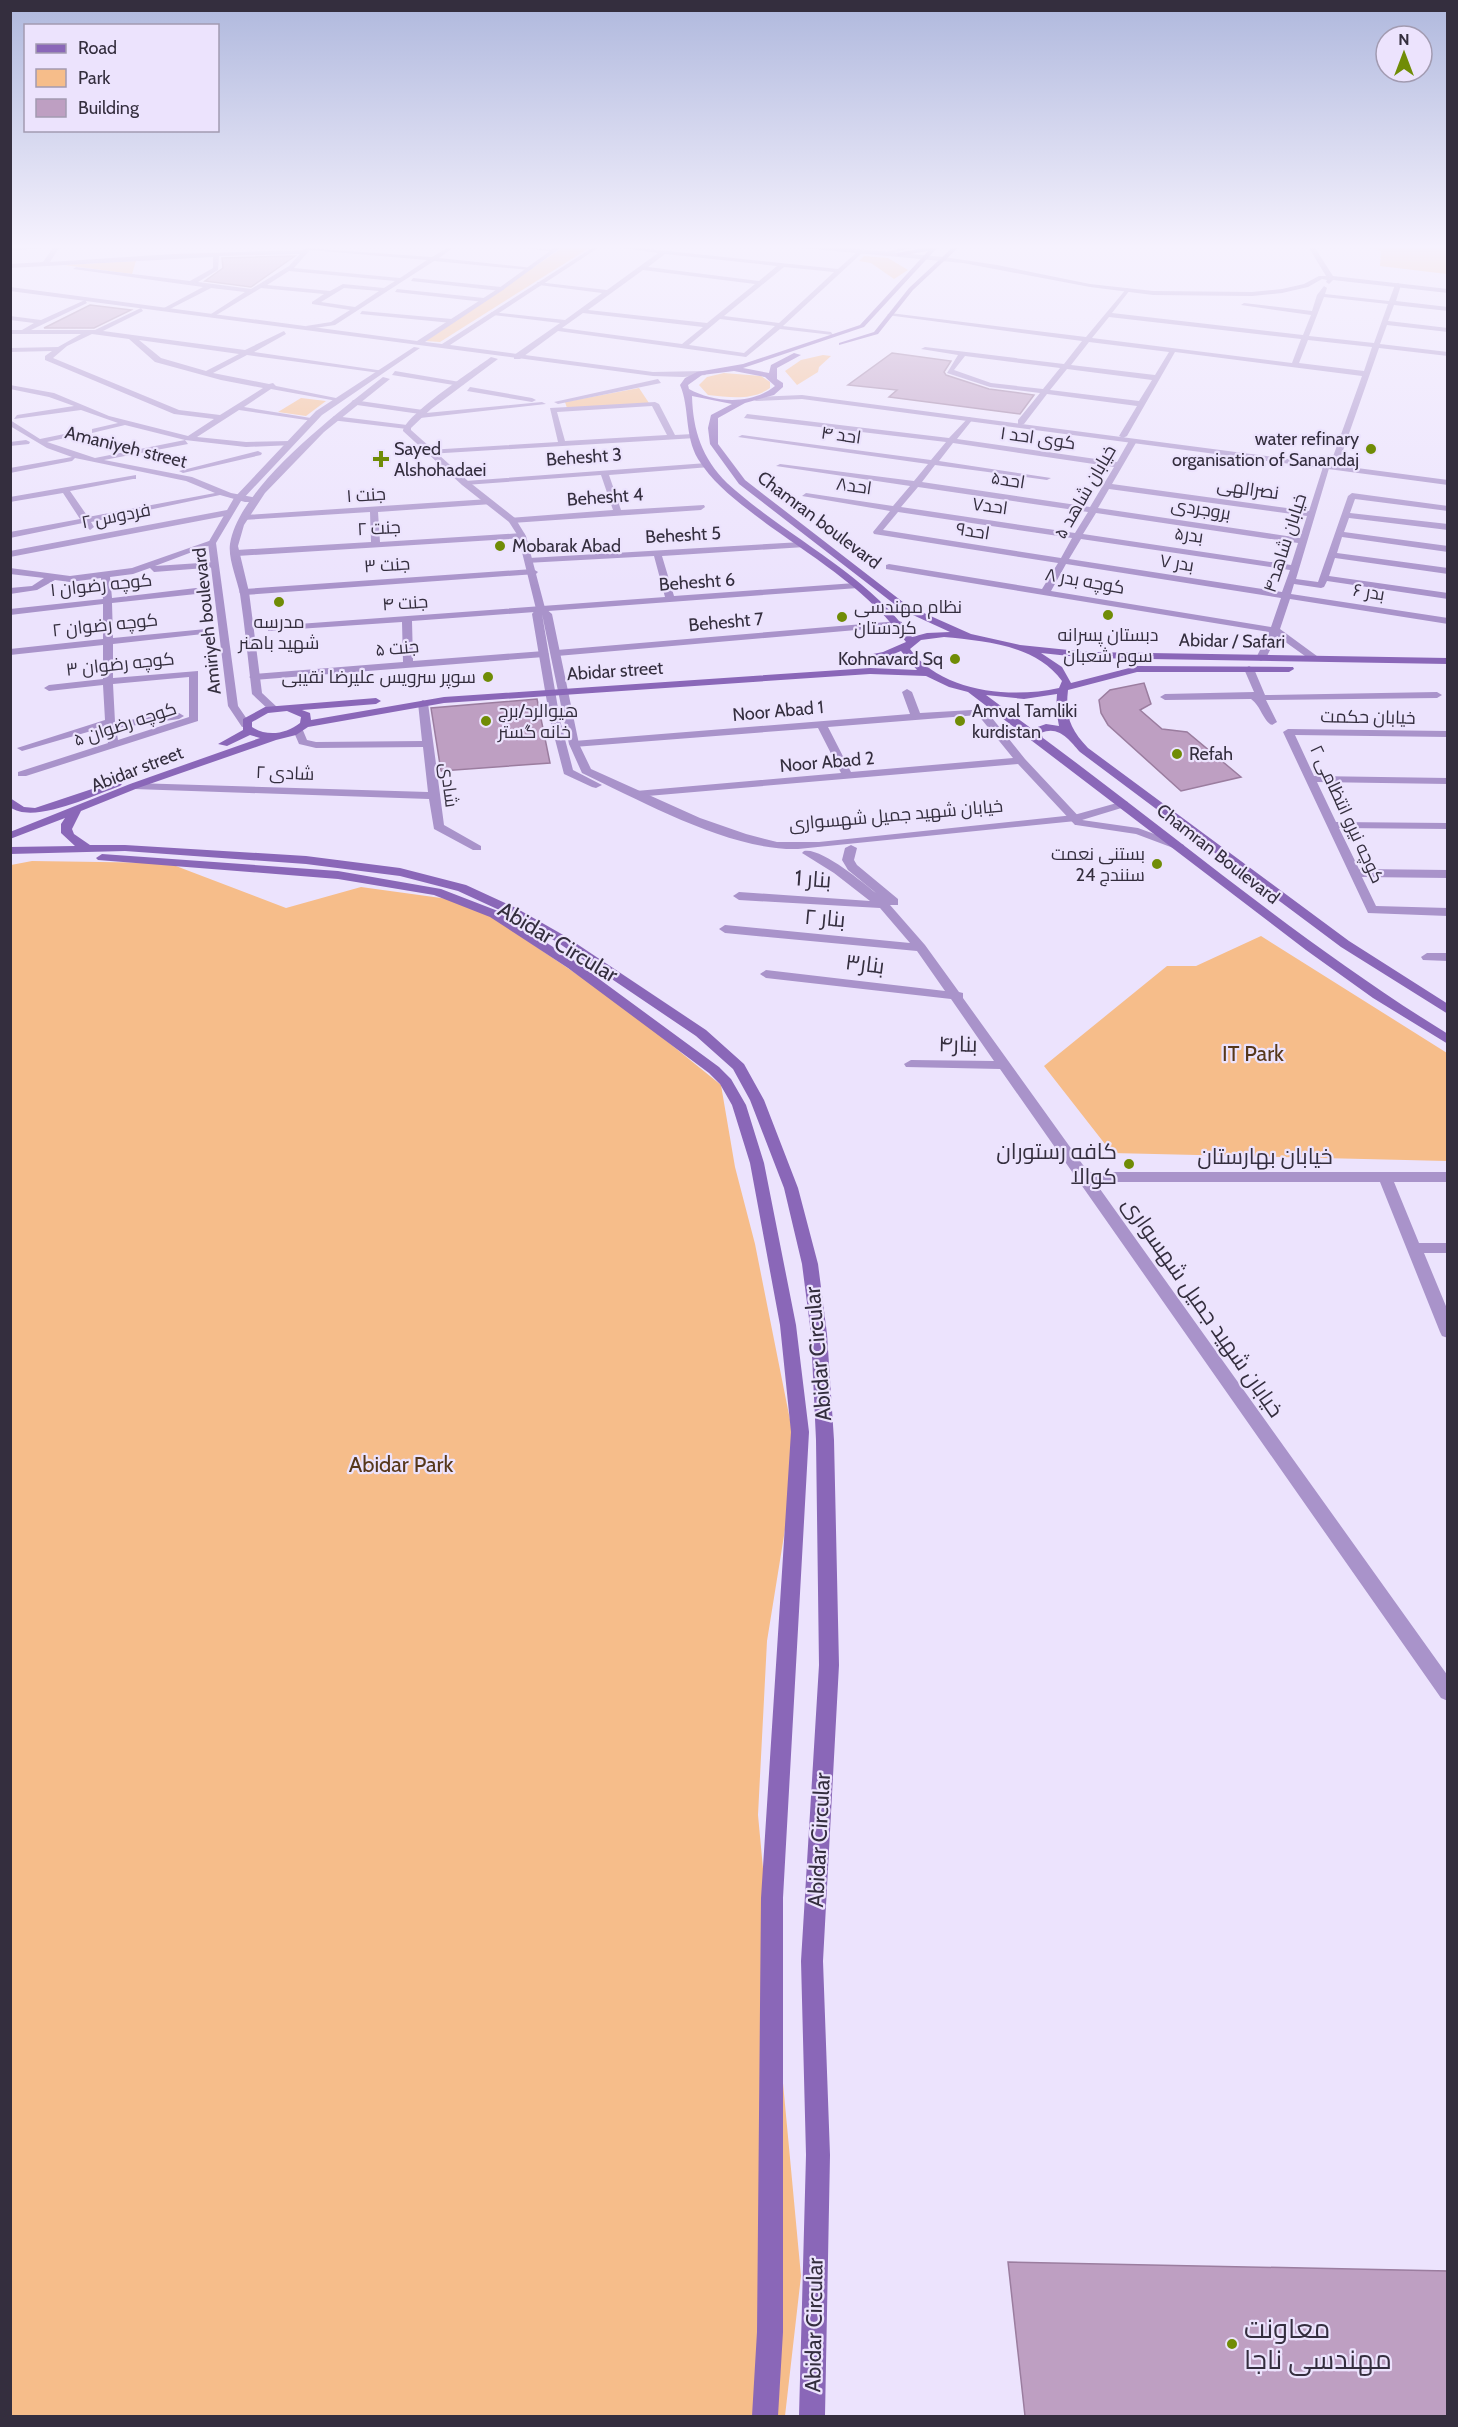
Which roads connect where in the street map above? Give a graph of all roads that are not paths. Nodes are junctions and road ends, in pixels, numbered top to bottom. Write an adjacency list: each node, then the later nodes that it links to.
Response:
1 (56, 361): 54 (street)
2 (162, 361): 27 (street)
3 (230, 361): 27 (street)
4 (307, 361): 24 (street)
5 (394, 361): 24 (street, Amiriyeh boulevard)
6 (412, 361): 25 (street, Amiriyeh boulevard)
7 (491, 361): 34 (street)
8 (511, 361): 32 (street)
9 (551, 361): 26 (street)
10 (756, 361): 23 (main road)
11 (769, 361): 19 (main road)
12 (957, 361): 39 (street)
13 (1021, 361): 21 (street)
14 (1071, 361): 21 (street)
15 (1167, 361): 30 (street)
16 (1265, 361): 20 (street)
17 (1296, 361): 20 (street)
18 (1371, 361): 28 (street, خیابان شاهد۴)
19 (782, 362): 31 (main road)
20 (1295, 365): 28 (street)
21 (1066, 367): 30 (street); 39 (street)
22 (498, 368): 29 (street)
23 (722, 370): 26 (main road); 31 (main road)
24 (380, 371): 40 (street, Amiriyeh boulevard)
25 (395, 373): 34 (street); 45 (street, Amiriyeh boulevard)
26 (703, 373): 37 (main road)
27 (206, 374): 35 (street)
28 (1367, 374): 87 (street, خیابان شاهد۴)
29 (489, 375)
30 (1157, 378): 46 (street)
31 (776, 380): 42 (main road); 43 (street)
32 (658, 381): 37 (street); 47 (street)
33 (479, 382): 38 (street)
34 (460, 384): 50 (street)
35 (272, 386): 40 (street); 41 (street); 49 (street)
36 (10, 387): 48 (street, Amaniyeh street)
37 (681, 388): 44 (main road); 51 (main road, Chamran boulevard)
38 (470, 389): 47 (street); 50 (street)
39 (1046, 392): 46 (street); 59 (street)
40 (346, 393): 41 (street, Amiriyeh boulevard)
41 (337, 399): 56 (street, Amiriyeh boulevard)
42 (756, 399): 43 (street); 44 (main road)
43 (829, 399): 57 (street); 59 (street)
44 (743, 401): 53 (main road)
45 (353, 402): 50 (street); 55 (street, Amiriyeh boulevard)
46 (1142, 404): 67 (street)
47 (550, 407): 50 (street); 68 (street); 76 (street)
48 (79, 408): 58 (street); 60 (street, Amaniyeh street)
49 (239, 408): 54 (street); 56 (street)
50 (421, 414): 62 (street)
51 (696, 414): 53 (main road); 66 (main road, Chamran boulevard)
52 (747, 416): 72 (street, کوی احد ۱)
53 (714, 417): 153 (main road, Chamran boulevard)
54 (224, 418): 70 (street)
55 (334, 418): 62 (street); 63 (street, Amiriyeh boulevard)
56 (313, 419): 61 (street, Amiriyeh boulevard)
57 (969, 419): 72 (street); 73 (street)
58 (14, 420): 71 (street, Amaniyeh street)
59 (1021, 422): 67 (street)
60 (119, 423): 64 (street); 70 (street, Amaniyeh street)
61 (303, 428): 63 (street); 75 (street, Amiriyeh boulevard)
62 (407, 428): 78 (street)
63 (321, 430): 102 (street, Amiriyeh boulevard)
64 (95, 431)
65 (71, 434): 71 (street)
66 (693, 436): 68 (street); 84 (main road, Chamran boulevard)
67 (1123, 436): 87 (street)
68 (672, 437): 76 (street)
69 (742, 437): 83 (street, احد ۴)
70 (187, 440): 75 (street, Amaniyeh street); 79 (street, Amaniyeh street); 82 (street)
71 (41, 441): 82 (street, Amaniyeh street)
72 (953, 441): 83 (street); 85 (street, کوی احد ۱)
73 (1133, 441): 85 (street, خیابان شاهد ۵); 87 (street)
74 (26, 442): 77 (street)
75 (290, 442): 80 (street, Amiriyeh boulevard)
76 (562, 443): 78 (street)
77 (10, 444)
78 (428, 452): 94 (street)
79 (258, 453): 80 (street, Amaniyeh street); 89 (street)
80 (279, 455): 101 (street, Amiriyeh boulevard)
81 (72, 459): 88 (street)
82 (93, 459): 101 (street, Amaniyeh street)
83 (935, 463): 92 (street, احد ۴); 95 (street)
84 (707, 465): 90 (street, Behesht 3); 125 (main road, Chamran boulevard)
85 (1119, 465): 96 (street, خیابان شاهد ۵)
86 (780, 466): 95 (street, احد۵)
87 (1331, 466): 93 (street); 111 (street, خیابان شاهد۴)
88 (10, 471)
89 (183, 471)
90 (604, 472): 94 (street, Behesht 3); 110 (street)
91 (133, 477): 97 (street)
92 (1047, 478)
93 (1448, 481)
94 (465, 483): 103 (street)
95 (918, 483): 105 (street); 107 (street, احد۵)
96 (1107, 486): 107 (street, خیابان شاهد ۵); 111 (street, نصرالهی)
97 (65, 490): 100 (street); 115 (street)
98 (216, 495): 115 (street)
99 (806, 496): 105 (street, احد۸)
100 (10, 500)
101 (237, 500): 102 (street); 109 (street, Amiriyeh boulevard)
102 (254, 500): 113 (street, Amiriyeh boulevard)
103 (489, 502): 108 (street, جنت ۱); 114 (street)
104 (701, 507): 110 (street, Behesht 4)
105 (897, 509): 121 (street, احد۷); 132 (street, احد۹)
106 (1448, 509): 112 (street)
107 (1093, 510): 121 (street, خیابان شاهد ۵); 122 (street, بروجردی)
108 (374, 511): 113 (street, جنت ۱); 124 (street)
109 (227, 513): 119 (street, فردوس ۲); 123 (street, Amiriyeh boulevard)
110 (618, 513): 114 (street, Behesht 4)
111 (1312, 514): 122 (street, خیابان شاهد۴)
112 (1346, 514): 116 (street); 117 (street)
113 (245, 518): 129 (street, Amiriyeh boulevard)
114 (512, 520): 120 (street)
115 (84, 521): 118 (street); 119 (street)
116 (1448, 527)
117 (1339, 534): 126 (street); 130 (street)
118 (10, 535)
119 (98, 536): 128 (street, فردوس ۲)
120 (522, 536): 124 (street, جنت ۲); 131 (street)
121 (1078, 536): 132 (street, خیابان شاهد ۵); 135 (street, بدر۵)
122 (1303, 541): 135 (street, خیابان شاهد۴)
123 (212, 543): 133 (street, Amiriyeh boulevard); 137 (street)
124 (376, 544): 129 (street, جنت ۲)
125 (802, 545): 127 (street, Behesht 5); 144 (main road, Chamran boulevard)
126 (1448, 549)
127 (657, 553): 131 (street, Behesht 5); 152 (street)
128 (10, 554)
129 (237, 554): 148 (street, Amiriyeh boulevard)
130 (1332, 555): 138 (street); 142 (street)
131 (529, 561): 139 (street)
132 (1063, 562): 147 (street, خیابان شاهد ۵); 149 (street, بدر ۷)
133 (215, 565): 137 (street); 198 (street, Amiriyeh boulevard)
134 (889, 567): 147 (street, کوچه بدر ۸)
135 (1295, 568): 143 (street, خیابان شاهد۴)
136 (10, 571): 141 (street)
137 (133, 571): 140 (street)
138 (1448, 571)
139 (533, 572): 148 (street, جنت ۳); 154 (street)
140 (105, 574): 141 (street); 151 (street)
141 (52, 578): 145 (street)
142 (1324, 578): 143 (street); 150 (street)
143 (1291, 582): 149 (street, خیابان شاهد۴)
144 (855, 586): 152 (street, Behesht 6); 155 (main road, Chamran boulevard)
145 (10, 591)
146 (196, 591): 151 (street, کوچه رضوان ۱)
147 (1046, 591): 161 (street, کوچه بدر ۸)
148 (244, 592): 178 (street, Amiriyeh boulevard)
149 (1286, 596): 158 (street, بدر ۶); 161 (street, خیابان شاهد۴)
150 (1448, 596)
151 (109, 601): 156 (street, کوچه رضوان ۱); 164 (street)
152 (670, 601): 154 (street, Behesht 6)
153 (904, 608): 155 (main road); 163 (main road, Chamran boulevard)
154 (541, 609): 157 (street, جنت ۴); 168 (street, خیابان شهید جمیل شهسواری); 169 (street)
155 (886, 610): 159 (main road, Chamran boulevard)
156 (10, 612)
157 (407, 620): 160 (street, جنت ۴); 173 (street)
158 (1448, 621)
159 (899, 624): 165 (main road, Chamran boulevard); 168 (street, Behesht 7)
160 (271, 629)
161 (1275, 630): 170 (street, خیابان شاهد۴); 171 (street)
162 (203, 631): 164 (street, کوچه رضوان ۲)
163 (970, 636): 165 (main road, Abidar street); 166 (main road)
164 (109, 641): 167 (street, کوچه رضوان ۲); 179 (street)
165 (909, 643): 177 (main road, Chamran boulevard); 181 (main road, Abidar street)
166 (1017, 647): 170 (main road, Abidar / Safari); 184 (main road)
167 (10, 652)
168 (557, 653): 181 (street, خیابان شهید جمیل شهسواری)
169 (544, 654): 173 (street, جنت ۵); 182 (street)
170 (1261, 658): 171 (main road, Abidar / Safari)
171 (1316, 659): 172 (main road, Abidar / Safari)
172 (1448, 661)
173 (408, 664): 178 (street, جنت ۵)
174 (1249, 669): 175 (main road, Abidar / Safari); 184 (main road, Abidar / Safari); 188 (street)
175 (1448, 670)
176 (194, 673): 179 (street, کوچه رضوان ۳); 192 (street, کوچه رضوان ۵)
177 (929, 673): 181 (main road, Abidar street); 183 (main road)
178 (254, 677): 190 (street, Amiriyeh boulevard)
179 (108, 681): 180 (street, کوچه رضوان ۳); 195 (street)
180 (49, 688)
181 (564, 688): 182 (main road, Abidar street); 205 (street, خیابان شهید جمیل شهسواری)
182 (550, 689): 189 (main road, Abidar street); 191 (main road, Abidar street); 229 (street, خیابان شهید جمیل شهسواری)
183 (970, 689): 184 (main road, Abidar / Safari); 203 (main road, Chamran Boulevard)
184 (1064, 689): 199 (main road)
185 (907, 692): 193 (street)
186 (1437, 695): 188 (street)
187 (1165, 697): 188 (street)
188 (1261, 697): 194 (street)
189 (423, 703): 197 (main road, Abidar street); 204 (street, شادی)
190 (273, 708): 191 (main road, Abidar street); 198 (main road, Abidar street)
191 (288, 708): 197 (main road)
192 (194, 714): 195 (street); 206 (street, کوچه رضوان ۵)
193 (916, 717): 196 (street, Noor Abad 1); 208 (street, Noor Abad 1)
194 (1272, 722)
195 (109, 724): 206 (street); 207 (street)
196 (821, 724): 205 (street, Noor Abad 1); 210 (street)
197 (302, 727): 202 (main road, Abidar street); 204 (street)
198 (248, 728): 202 (main road); 216 (main road, Abidar street)
199 (1066, 731): 203 (main road); 241 (main road, Chamran Boulevard)
200 (1288, 732): 201 (street, خیابان حکمت); 211 (street, کوچه نیرو انتظامی ۲)
201 (1448, 735)
202 (276, 736): 213 (main road, Abidar street)
203 (1038, 739): 217 (main road, Chamran Boulevard)
204 (427, 744): 215 (street, شادی)
205 (574, 744): 214 (street, خیابان شهید جمیل شهسواری)
206 (114, 745): 209 (street, کوچه رضوان ۵)
207 (22, 748)
208 (1021, 762): 210 (street, Noor Abad 2); 219 (street)
209 (22, 774)
210 (848, 777): 214 (street, Noor Abad 2)
211 (1311, 779): 212 (street); 220 (street, کوچه نیرو انتظامی ۲)
212 (1448, 781)
213 (134, 786): 215 (street, شادی ۲); 218 (main road, Abidar street)
214 (636, 794): 219 (street, خیابان شهید جمیل شهسواری)
215 (434, 796): 226 (street, شادی)
216 (10, 801)
217 (1124, 804): 219 (street, خیابان شهید جمیل شهسواری); 223 (main road, Chamran Boulevard)
218 (76, 811): 222 (main road, Abidar street); 224 (main road)
219 (1077, 820): 223 (street, خیابان شهید جمیل شهسواری); 225 (street, خیابان شهید جمیل شهسواری)
220 (1333, 825): 221 (street); 230 (street, کوچه نیرو انتظامی ۲)
221 (1448, 826)
222 (10, 836)
223 (1180, 847): 242 (main road, Chamran Boulevard)
224 (86, 848): 228 (main road, Abidar Circular); 253 (main road, Abidar Circular)
225 (851, 848): 229 (street, خیابان شهید جمیل شهسواری); 236 (street, خیابان شهید جمیل شهسواری)
226 (477, 849)
227 (10, 851): 228 (main road, Abidar Circular)
228 (34, 851): 252 (main road, Abidar Circular)
229 (808, 852): 233 (street, خیابان شهید جمیل شهسواری)
230 (1356, 873): 231 (street); 234 (street, کوچه نیرو انتظامی ۲)
231 (1448, 874)
232 (739, 896): 233 (street, بنار 1)
233 (884, 905): 236 (street, خیابان شهید جمیل شهسواری)
234 (1448, 912)
235 (724, 929): 236 (street, بنار ۲)
236 (921, 948): 240 (street, خیابان شهید جمیل شهسواری)
237 (1427, 957): 238 (street)
238 (1448, 957)
239 (766, 974): 240 (street, بنار۳)
240 (958, 996): 244 (street, خیابان شهید جمیل شهسواری)
241 (1448, 1010)
242 (1448, 1041)
243 (911, 1064): 244 (street, بنار۴)
244 (1005, 1065): 245 (street, خیابان شهید جمیل شهسواری)
245 (1082, 1177): 246 (street, خیابان بهارستان); 251 (street, خیابان شهید جمیل شهسواری)
246 (1385, 1177): 247 (street, خیابان بهارستان); 248 (street)
247 (1448, 1177)
248 (1412, 1248): 249 (street); 250 (street)
249 (1448, 1248)
250 (1448, 1332)
251 (1448, 1692)
252 (765, 2416)
253 (812, 2416)

